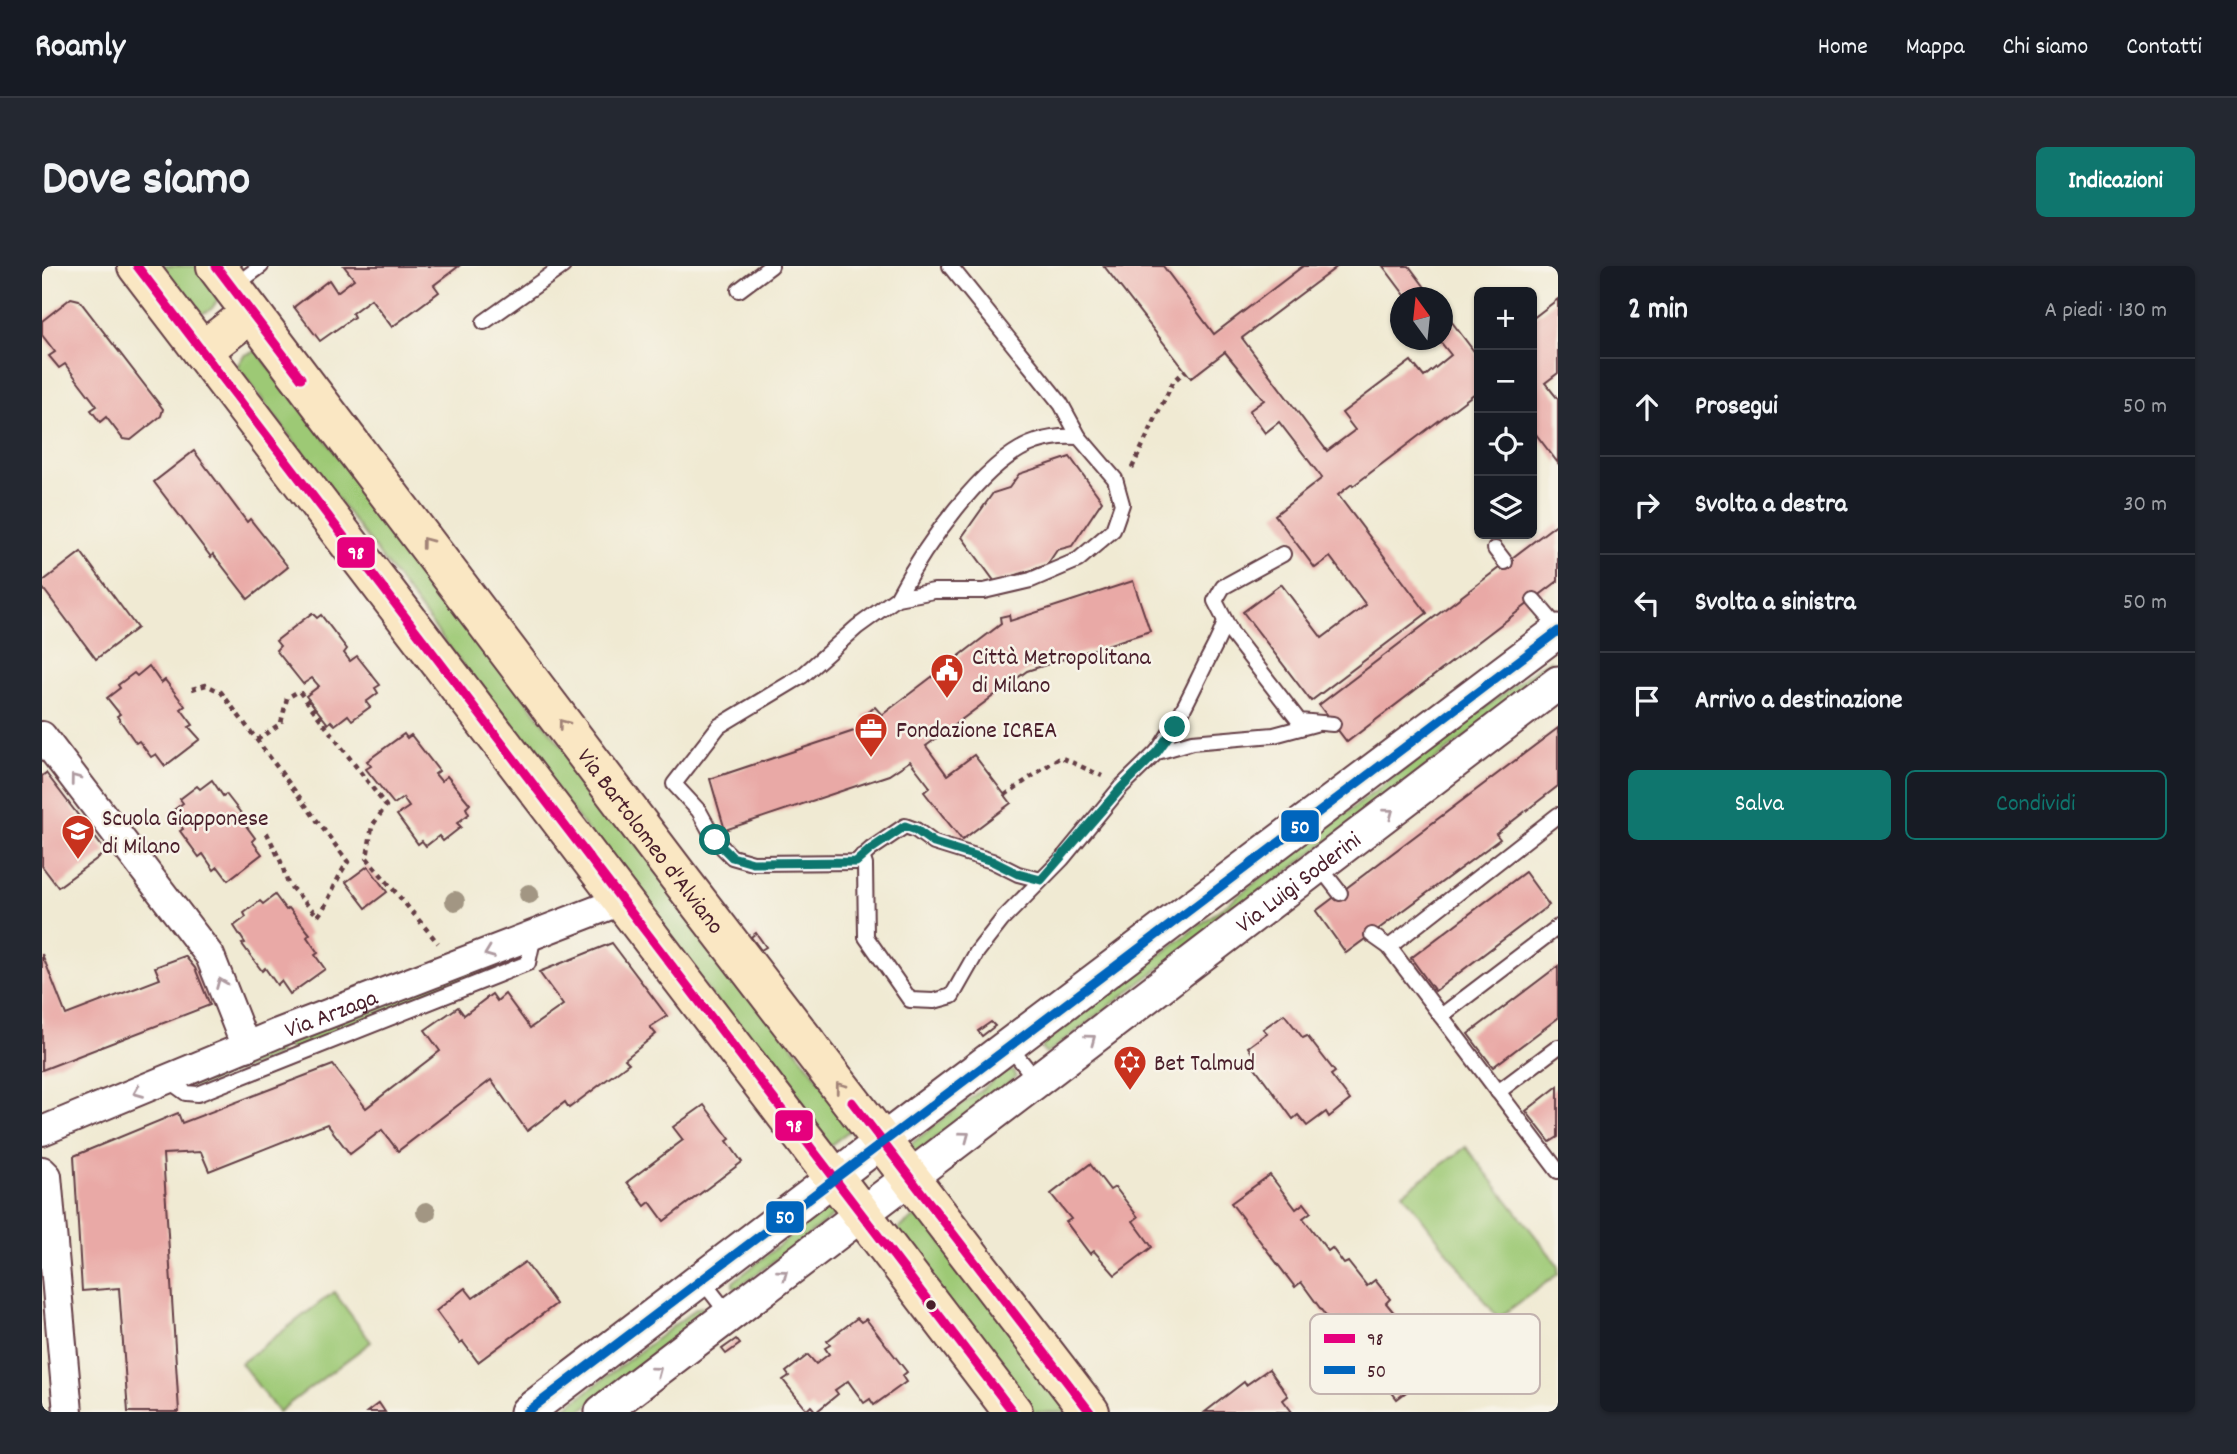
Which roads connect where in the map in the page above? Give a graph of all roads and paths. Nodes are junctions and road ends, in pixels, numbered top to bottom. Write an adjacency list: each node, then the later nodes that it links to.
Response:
1 (137, 266): 8 (main road)
2 (563, 266): 7 (lane)
3 (771, 266): 6 (lane)
4 (950, 266): 10 (lane)
5 (240, 283): 8 (main road); 48 (main road, Via Bartolomeo d'Alviano, one-way to 5)
6 (739, 290)
7 (484, 322)
8 (202, 351): 34 (main road)
9 (1185, 371): 11 (path)
10 (1079, 437): 11 (lane); 15 (lane)
11 (1119, 494): 15 (lane)
12 (1495, 549): 14 (lane)
13 (1283, 554): 17 (lane)
14 (1505, 562)
15 (897, 598): 30 (lane)
16 (1534, 600): 18 (lane)
17 (1225, 621): 21 (lane); 25 (lane)
18 (1558, 630): 42 (street, Via Luigi Soderini)
19 (1558, 683): 31 (street, Via Luigi Soderini, one-way to 19)
20 (192, 689): 24 (path)
21 (1315, 724): 22 (lane); 25 (lane)
22 (1333, 724)
23 (42, 737): 41 (street, one-way to 23)
24 (257, 740): 29 (path); 38 (path)
25 (1157, 752): 26 (lane)
26 (1121, 788): 27 (path); 32 (lane)
27 (1005, 795)
28 (1558, 815): 39 (lane)
29 (266, 831)
30 (862, 856): 32 (lane); 32 (lane)
31 (1319, 866): 33 (lane); 45 (street, Via Luigi Soderini, one-way to 31)
32 (1041, 880)
33 (1340, 893)
34 (621, 901): 36 (street, Via Arzaga); 52 (main road)
35 (1558, 927): 40 (lane)
36 (534, 935): 41 (street, Via Arzaga, one-way to 41); 44 (lane)
37 (1372, 935): 39 (lane)
38 (440, 946)
39 (1389, 947): 40 (lane)
40 (1441, 1016): 46 (lane)
41 (246, 1046): 44 (street, Via Arzaga)
42 (1009, 1046): 45 (lane); 48 (street, Via Luigi Soderini)
43 (1558, 1047): 46 (lane)
44 (168, 1080): 47 (street, Via Arzaga, one-way to 47)
45 (1037, 1081): 51 (street, Via Luigi Soderini, one-way to 45)
46 (1498, 1092): 49 (lane)
47 (42, 1131)
48 (882, 1141): 51 (main road, Via Bartolomeo d'Alviano); 52 (street, Via Luigi Soderini)
49 (1557, 1169)
50 (42, 1171): 56 (street)
51 (910, 1177): 53 (street, Via Luigi Soderini); 60 (main road, Via Bartolomeo d'Alviano)
52 (834, 1178): 53 (main road); 54 (street, Via Luigi Soderini)
53 (861, 1214): 55 (street, Via Luigi Soderini, one-way to 53); 59 (main road)
54 (701, 1279): 55 (lane); 57 (street, Via Luigi Soderini)
55 (729, 1315): 58 (street, Via Luigi Soderini, one-way to 55)
56 (68, 1412)
57 (527, 1412)
58 (602, 1412)
59 (1013, 1412)
60 (1090, 1412)

